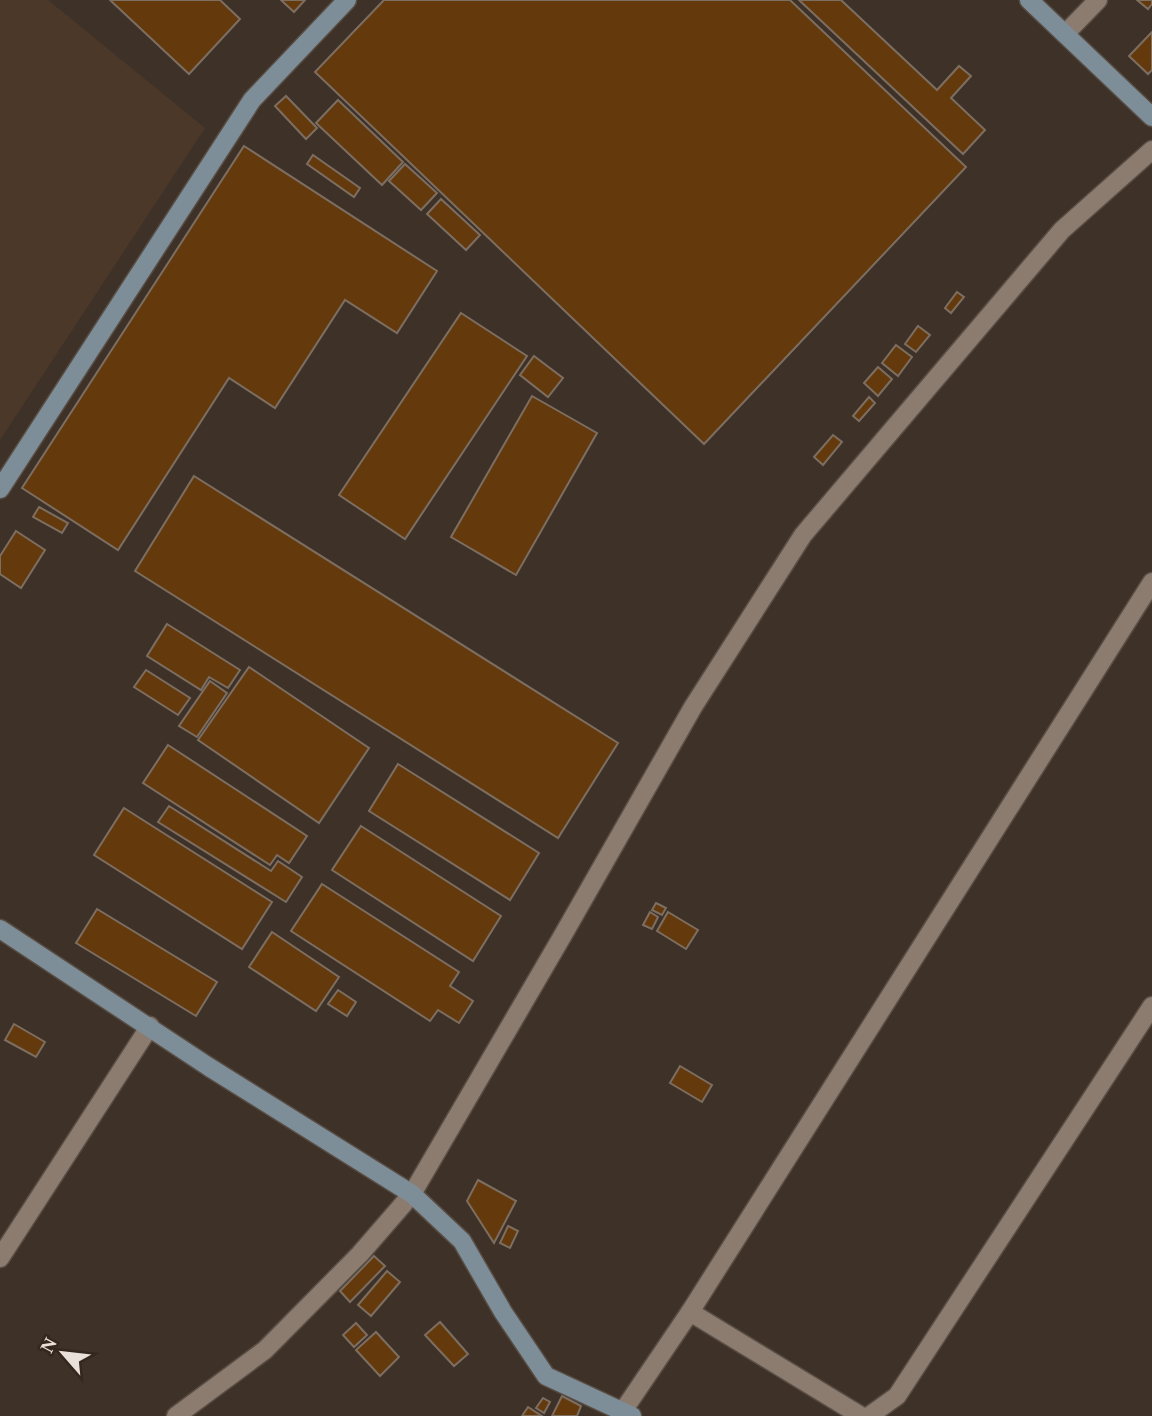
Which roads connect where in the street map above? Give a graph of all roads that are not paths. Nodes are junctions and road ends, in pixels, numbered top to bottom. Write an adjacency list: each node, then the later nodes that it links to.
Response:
1 (346, 0): 7 (street)
2 (1029, 0): 4 (street)
3 (1098, 0): 4 (street)
4 (1065, 34): 5 (street)
5 (1152, 117)
6 (1152, 150): 12 (street)
7 (0, 489)
8 (1152, 582): 14 (street)
9 (0, 929): 11 (street)
10 (1152, 1006): 18 (street)
11 (150, 1026): 12 (street); 13 (street)
12 (412, 1194): 15 (street); 16 (street)
13 (0, 1258)
14 (690, 1312): 15 (street); 17 (street)
15 (617, 1412)
16 (176, 1416)
17 (861, 1416)
18 (869, 1416)

